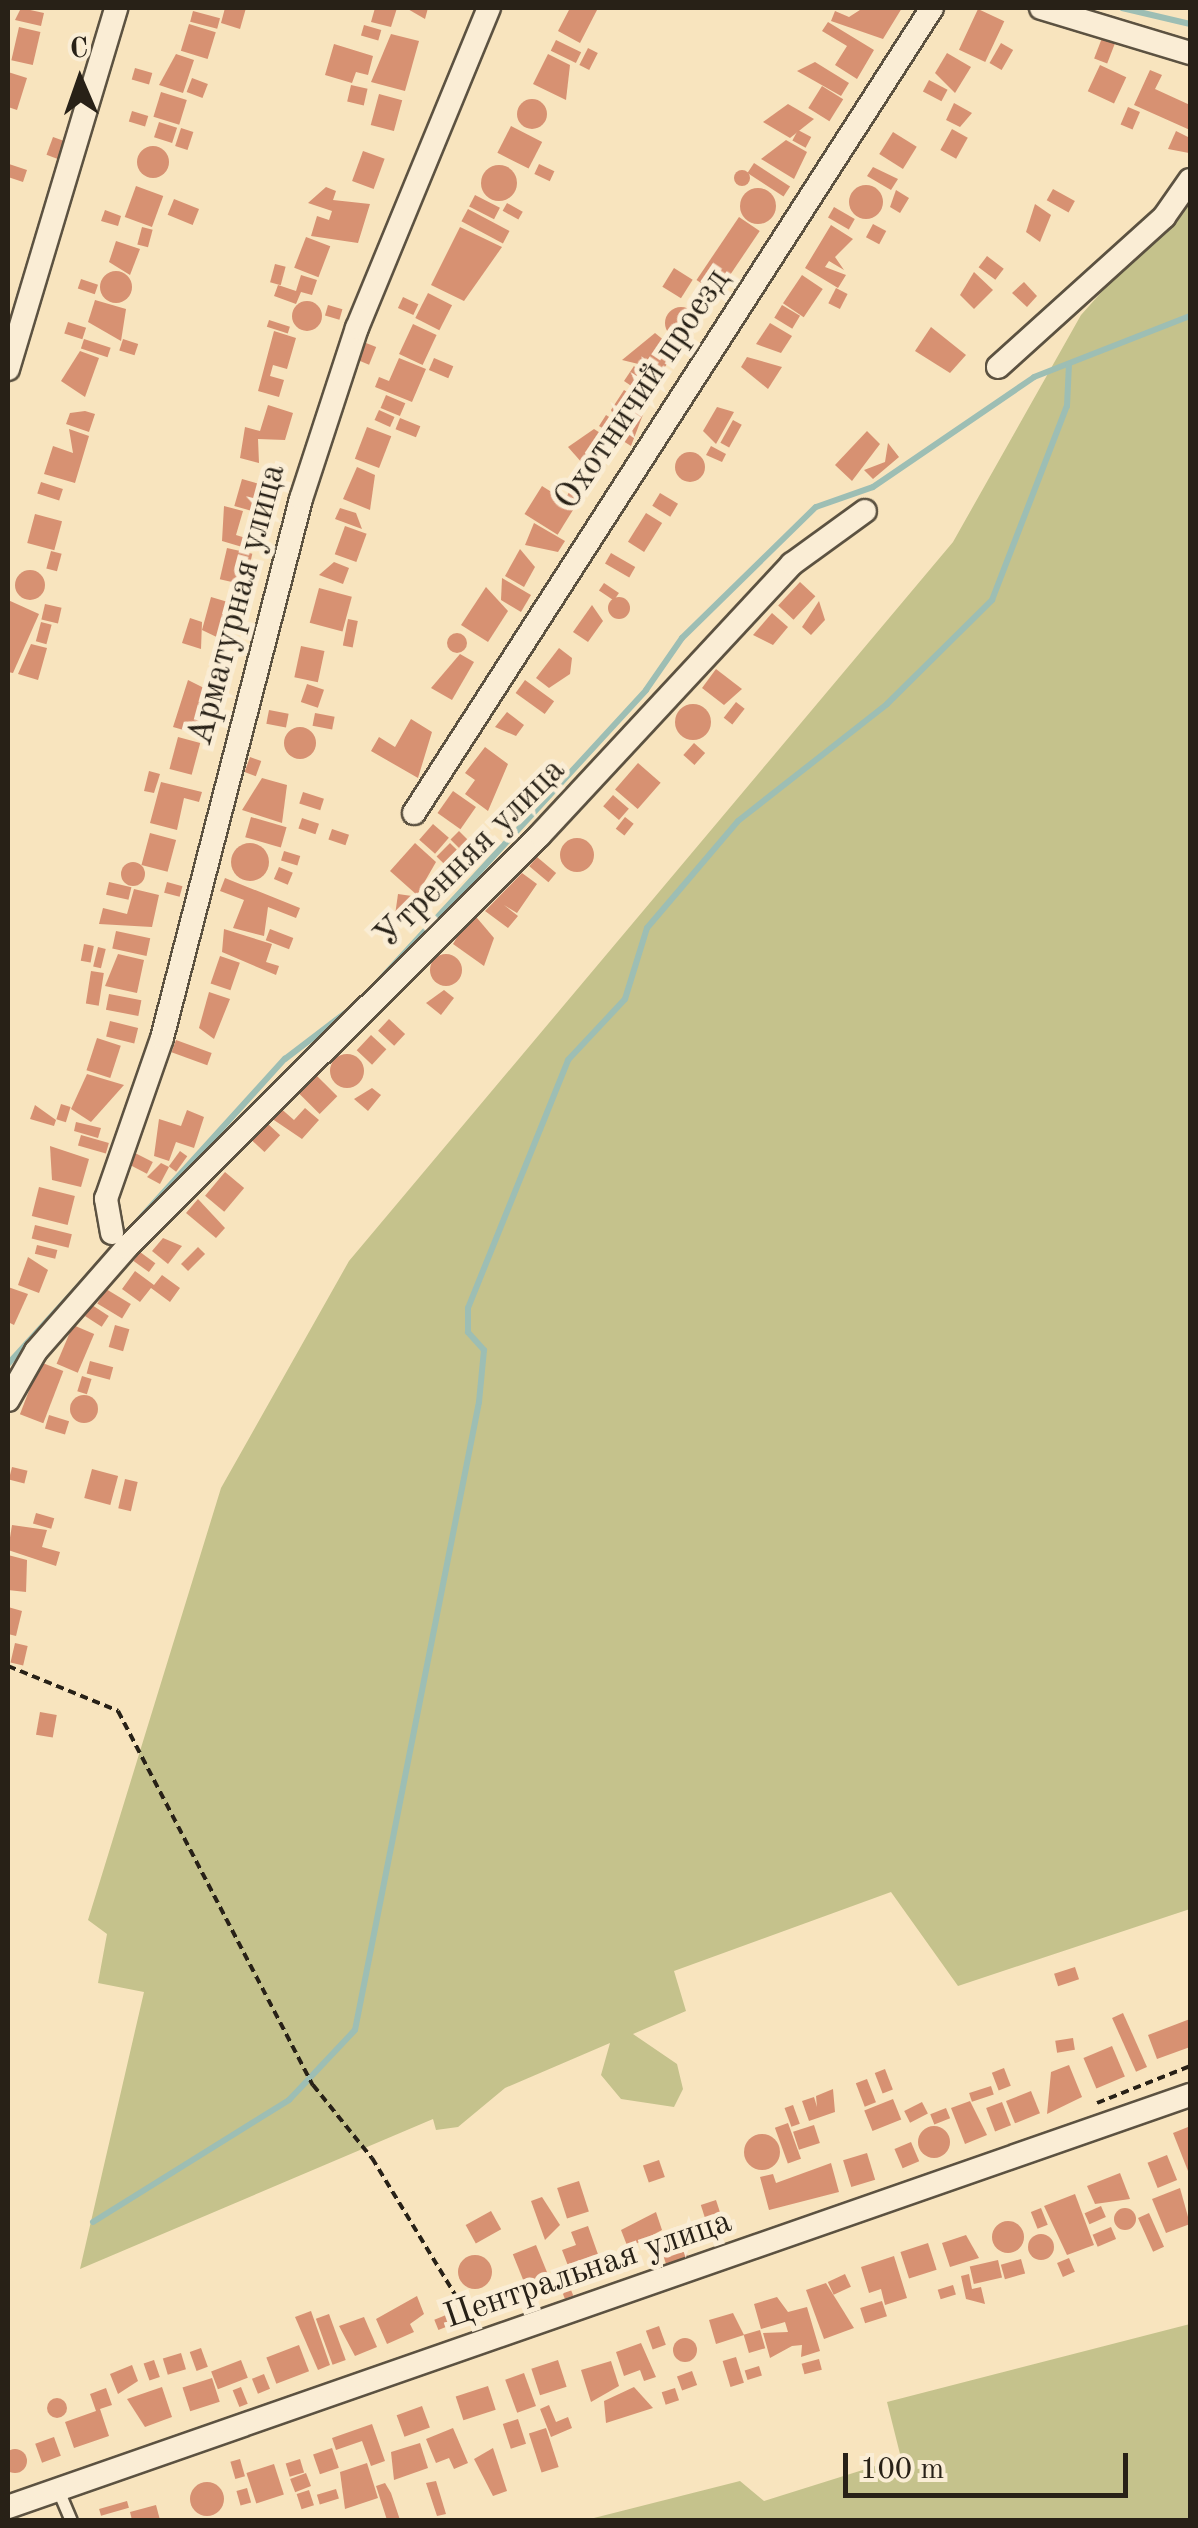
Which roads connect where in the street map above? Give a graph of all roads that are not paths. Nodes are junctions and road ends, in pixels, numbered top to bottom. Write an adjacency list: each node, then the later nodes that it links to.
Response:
1 (116, 8): 8 (street)
2 (488, 8): 11 (street, Арматурная улица)
3 (932, 8): 10 (street, Охотничий проезд)
4 (1041, 8): 5 (street)
5 (1190, 52)
6 (1190, 180): 7 (street)
7 (998, 367)
8 (8, 370)
9 (864, 511): 11 (street, Утренняя улица)
10 (414, 813)
11 (120, 1241): 12 (street)
12 (8, 1400)
13 (1190, 2095): 14 (street, Центральная улица)
14 (58, 2490): 15 (street, Центральная улица); 16 (lane)
15 (8, 2507)
16 (72, 2520)

